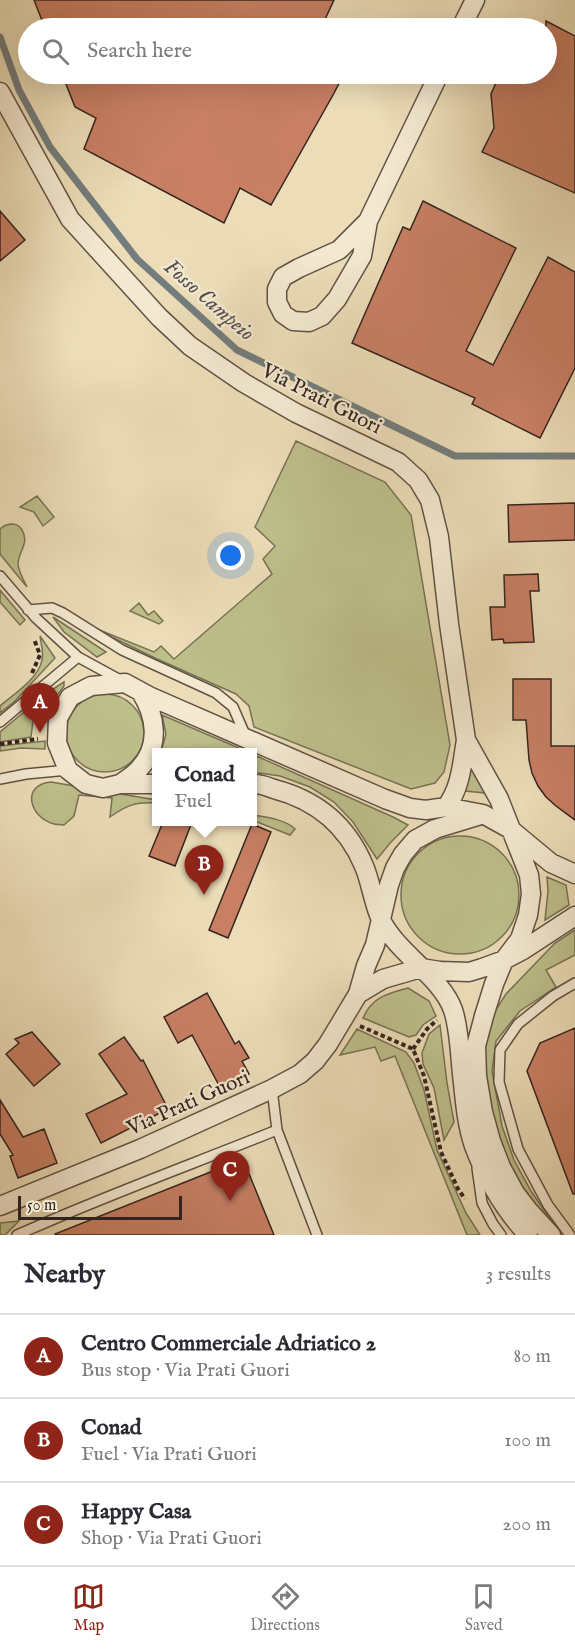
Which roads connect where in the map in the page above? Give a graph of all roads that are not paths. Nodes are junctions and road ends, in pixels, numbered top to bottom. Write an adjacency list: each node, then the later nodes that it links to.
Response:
1 (475, 0): 2 (street)
2 (466, 18)
3 (434, 84): 5 (street)
4 (0, 92): 12 (street, Via Prati Guori)
5 (368, 221): 5 (street)
6 (0, 576): 7 (lane)
7 (28, 610): 8 (lane); 11 (lane)
8 (78, 657): 9 (lane); 10 (lane)
9 (132, 687): 11 (street); 13 (street); 15 (street)
10 (0, 722)
11 (247, 739): 18 (street)
12 (466, 740): 18 (street, Via Prati Guori); 20 (street, Via Prati Guori)
13 (68, 770): 14 (lane); 15 (street)
14 (0, 779)
15 (120, 784): 16 (street)
16 (152, 784)
17 (257, 784): 23 (street)
18 (447, 807): 19 (street)
19 (483, 814): 20 (street); 23 (street)
20 (510, 829): 21 (street); 24 (street)
21 (575, 874)
22 (575, 916): 24 (street)
23 (381, 921): 25 (street); 27 (street)
24 (504, 960): 25 (street); 36 (street)
25 (421, 968): 27 (street); 30 (street)
26 (575, 983): 37 (lane)
27 (358, 994): 28 (street, Via Prati Guori)
28 (272, 1089): 29 (lane); 31 (street, Via Prati Guori)
29 (277, 1130): 32 (lane); 33 (lane)
30 (474, 1145): 34 (lane); 35 (street)
31 (0, 1206)
32 (16, 1235)
33 (317, 1235)
34 (501, 1235)
35 (528, 1235)
36 (551, 1235)
37 (570, 1235)

